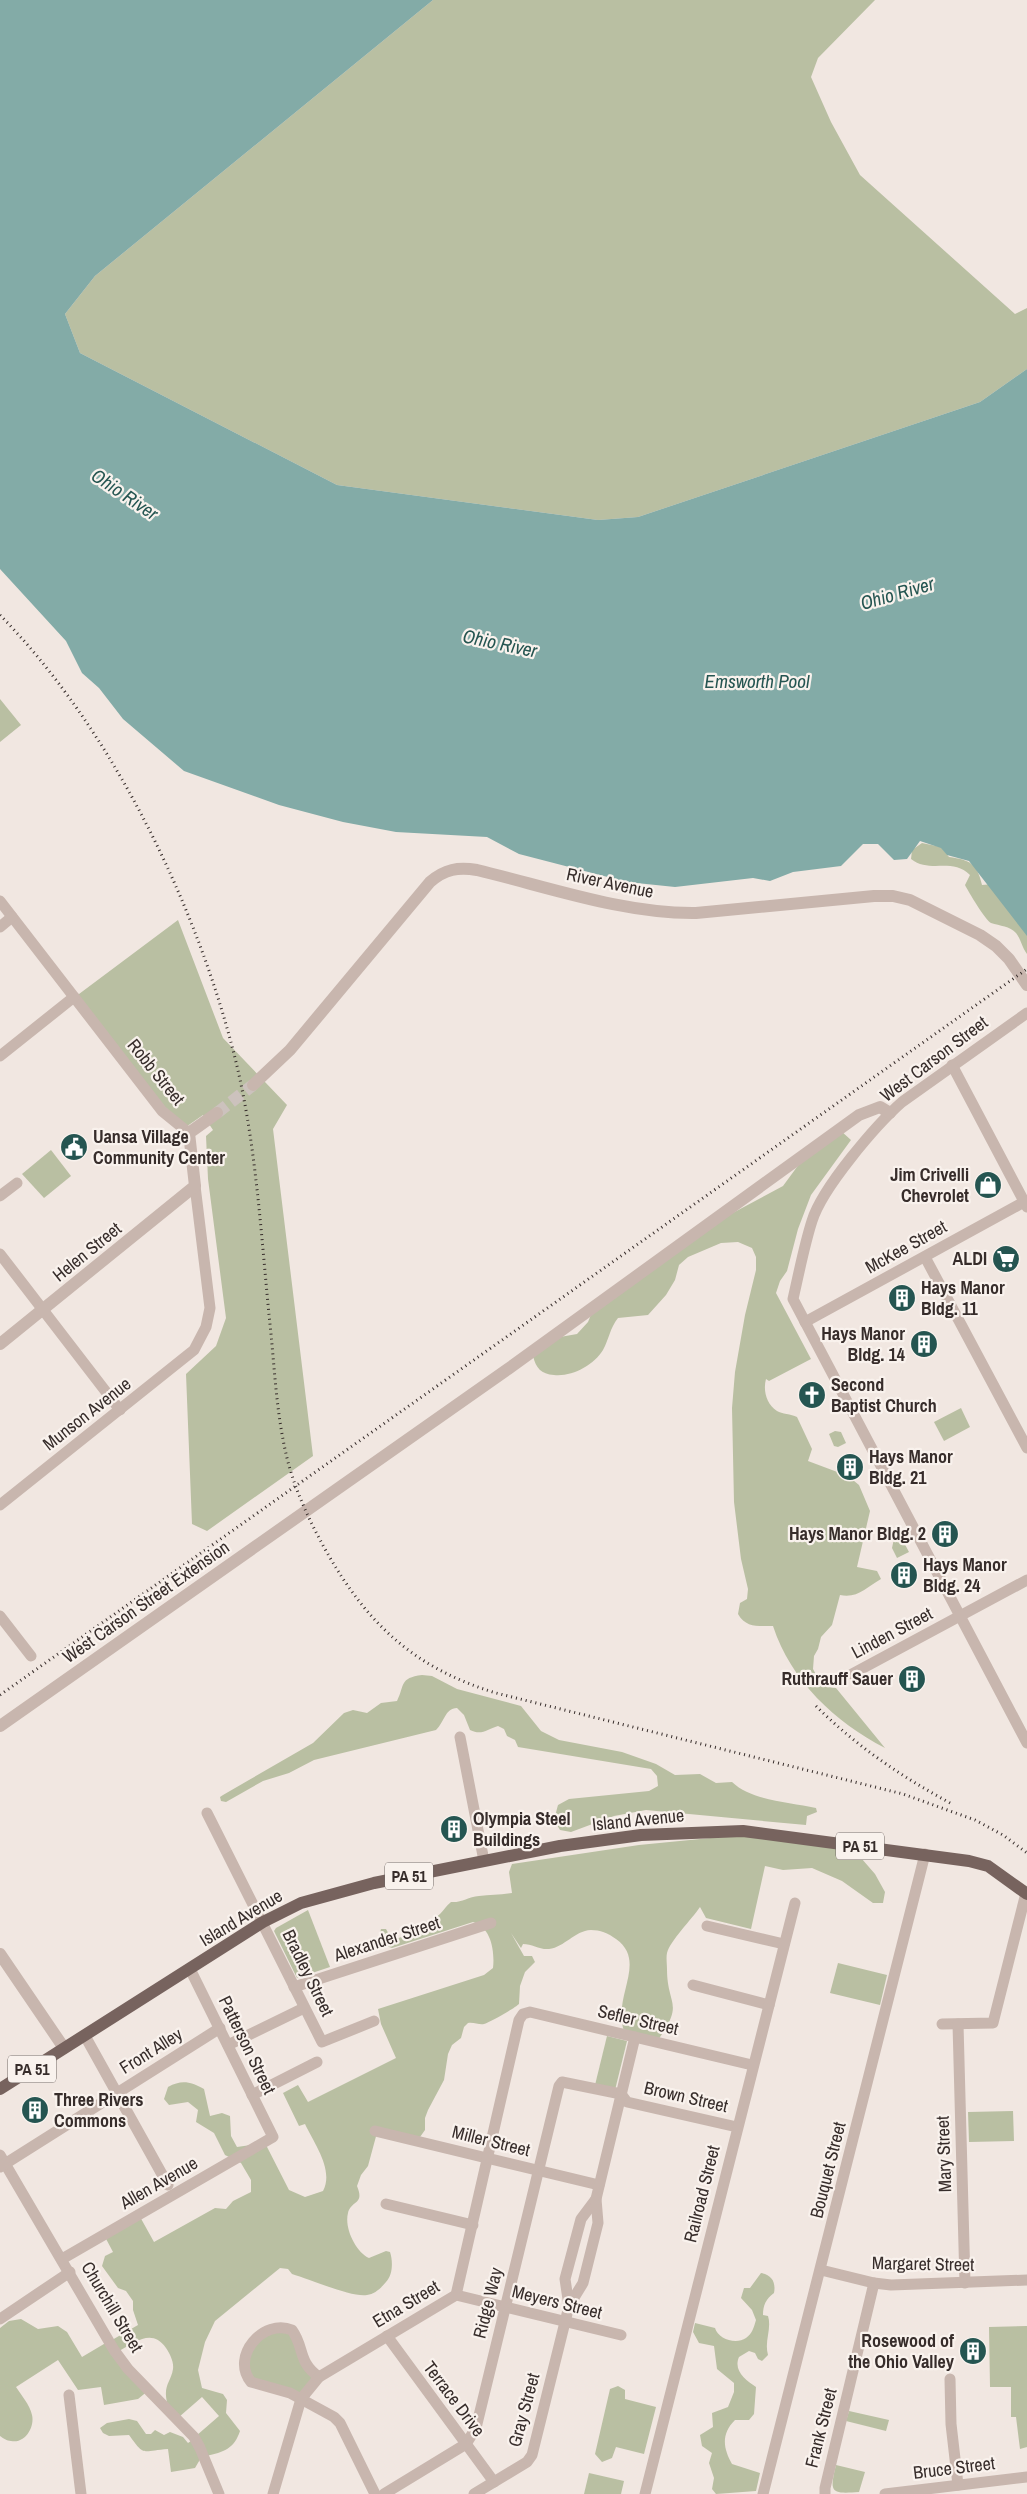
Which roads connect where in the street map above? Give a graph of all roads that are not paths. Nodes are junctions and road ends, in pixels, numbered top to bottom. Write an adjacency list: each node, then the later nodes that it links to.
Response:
1 (0, 901): 2 (street, Robb Street)
2 (12, 917): 3 (street); 5 (street, Robb Street)
3 (0, 927)
4 (1027, 985): 9 (street, River Avenue)
5 (74, 997): 7 (street); 12 (street, Robb Street)
6 (1027, 1013): 8 (street, West Carson Street)
7 (0, 1056)
8 (952, 1065): 11 (street, West Carson Street); 16 (street)
9 (253, 1085)
10 (217, 1113): 12 (street)
11 (890, 1113): 20 (street, West Carson Street); 30 (street, West Carson Street Extension)
12 (188, 1133): 14 (street)
13 (17, 1183): 15 (street)
14 (195, 1186): 19 (street, Helen Street); 22 (street, Munson Avenue)
15 (0, 1196)
16 (1026, 1204): 18 (street, McKee Street)
17 (0, 1254): 19 (street)
18 (925, 1257): 20 (street, McKee Street); 23 (street)
19 (44, 1310): 21 (street, Helen Street); 22 (street)
20 (804, 1322): 27 (street)
21 (0, 1344)
22 (120, 1410): 24 (street, Munson Avenue)
23 (1027, 1448)
24 (0, 1505)
25 (1027, 1580): 27 (street, Linden Street)
26 (0, 1616): 28 (street)
27 (960, 1616): 29 (street, Linden Street); 32 (street)
28 (31, 1656)
29 (852, 1674)
30 (0, 1726)
31 (460, 1738): 35 (street)
32 (1027, 1743)
33 (207, 1813): 38 (street, Bradley Street)
34 (925, 1854): 35 (main road, Island Avenue / PA 51); 36 (main road, Island Avenue / PA 51); 76 (street, Bouquet Street)
35 (484, 1861): 38 (main road, Island Avenue / PA 51)
36 (1026, 1893): 51 (street)
37 (795, 1903): 41 (street, Railroad Street)
38 (263, 1922): 43 (main road, Island Avenue / PA 51); 45 (street, Bradley Street)
39 (492, 1923): 45 (street, Alexander Street)
40 (707, 1926): 41 (street)
41 (784, 1944): 46 (street, Railroad Street)
42 (0, 1954): 56 (street)
43 (190, 1969): 52 (street, Patterson Street); 53 (main road, Island Avenue / PA 51)
44 (693, 1986): 46 (street)
45 (294, 1988): 47 (street, Bradley Street)
46 (769, 2005): 58 (street, Railroad Street)
47 (304, 2008): 49 (street, Bradley Street); 55 (street)
48 (519, 2020): 54 (street, Sefler Street); 67 (street, Etna Street)
49 (374, 2021)
50 (942, 2024): 51 (street)
51 (958, 2024): 80 (street, Mary Street)
52 (220, 2028): 55 (street, Patterson Street); 61 (street, Front Alley)
53 (85, 2036): 56 (main road, Island Avenue / PA 51); 61 (street)
54 (635, 2037): 58 (street, Sefler Street); 63 (street, Gray Street)
55 (228, 2045): 62 (street, Patterson Street)
56 (64, 2048): 60 (main road, Island Avenue / PA 51)
57 (316, 2062): 62 (street)
58 (752, 2065): 64 (street, Railroad Street)
59 (567, 2082): 63 (street, Brown Street); 69 (street, Ridge Way)
60 (0, 2090)
61 (118, 2092): 68 (street, Front Alley); 70 (street)
62 (252, 2095): 66 (street, Patterson Street)
63 (624, 2098): 64 (street, Brown Street); 71 (street, Gray Street)
64 (736, 2127): 102 (street, Railroad Street)
65 (375, 2131): 67 (street, Miller Street)
66 (273, 2137): 75 (street, Allen Avenue)
67 (488, 2158): 69 (street, Miller Street); 74 (street, Etna Street)
68 (2, 2162): 75 (street, Churchill Street)
69 (539, 2170): 71 (street, Miller Street); 83 (street, Ridge Way)
70 (168, 2185)
71 (599, 2185): 72 (street, Gray Street)
72 (596, 2200): 82 (street, Gray Street); 82 (street, Gray Street)
73 (386, 2204): 74 (street)
74 (473, 2225): 81 (street, Etna Street)
75 (62, 2259): 77 (street, Churchill Street)
76 (820, 2270): 79 (street, Margaret Street); 103 (street, Bouquet Street)
77 (70, 2272): 84 (street); 97 (street, Churchill Street)
78 (1027, 2280): 80 (street, Margaret Street)
79 (874, 2283): 80 (street, Margaret Street); 104 (street, Frank Street)
80 (965, 2283)
81 (456, 2295): 83 (street, Meyers Street); 87 (street, Etna Street)
82 (568, 2306): 85 (street, Gray Street)
83 (505, 2307): 85 (street, Meyers Street); 92 (street, Ridge Way)
84 (0, 2319)
85 (565, 2322): 86 (street, Meyers Street); 94 (street, Gray Street)
86 (621, 2335)
87 (387, 2336): 88 (street, Etna Street); 92 (street, Terrace Drive)
88 (319, 2376): 91 (street, Etna Street); 91 (street)
89 (950, 2379): 95 (street)
90 (68, 2395): 96 (street)
91 (300, 2399): 98 (street, Etna Street); 99 (street)
92 (466, 2444): 94 (street, Terrace Drive); 100 (street)
93 (1027, 2477): 95 (street, Bruce Street)
94 (494, 2482): 101 (street, Gray Street)
95 (963, 2488): 105 (street, Bruce Street)
96 (81, 2494)
97 (220, 2494)
98 (273, 2494)
99 (376, 2494)
100 (384, 2494)
101 (474, 2494)
102 (645, 2494)
103 (763, 2494)
104 (825, 2494)
105 (885, 2494)

